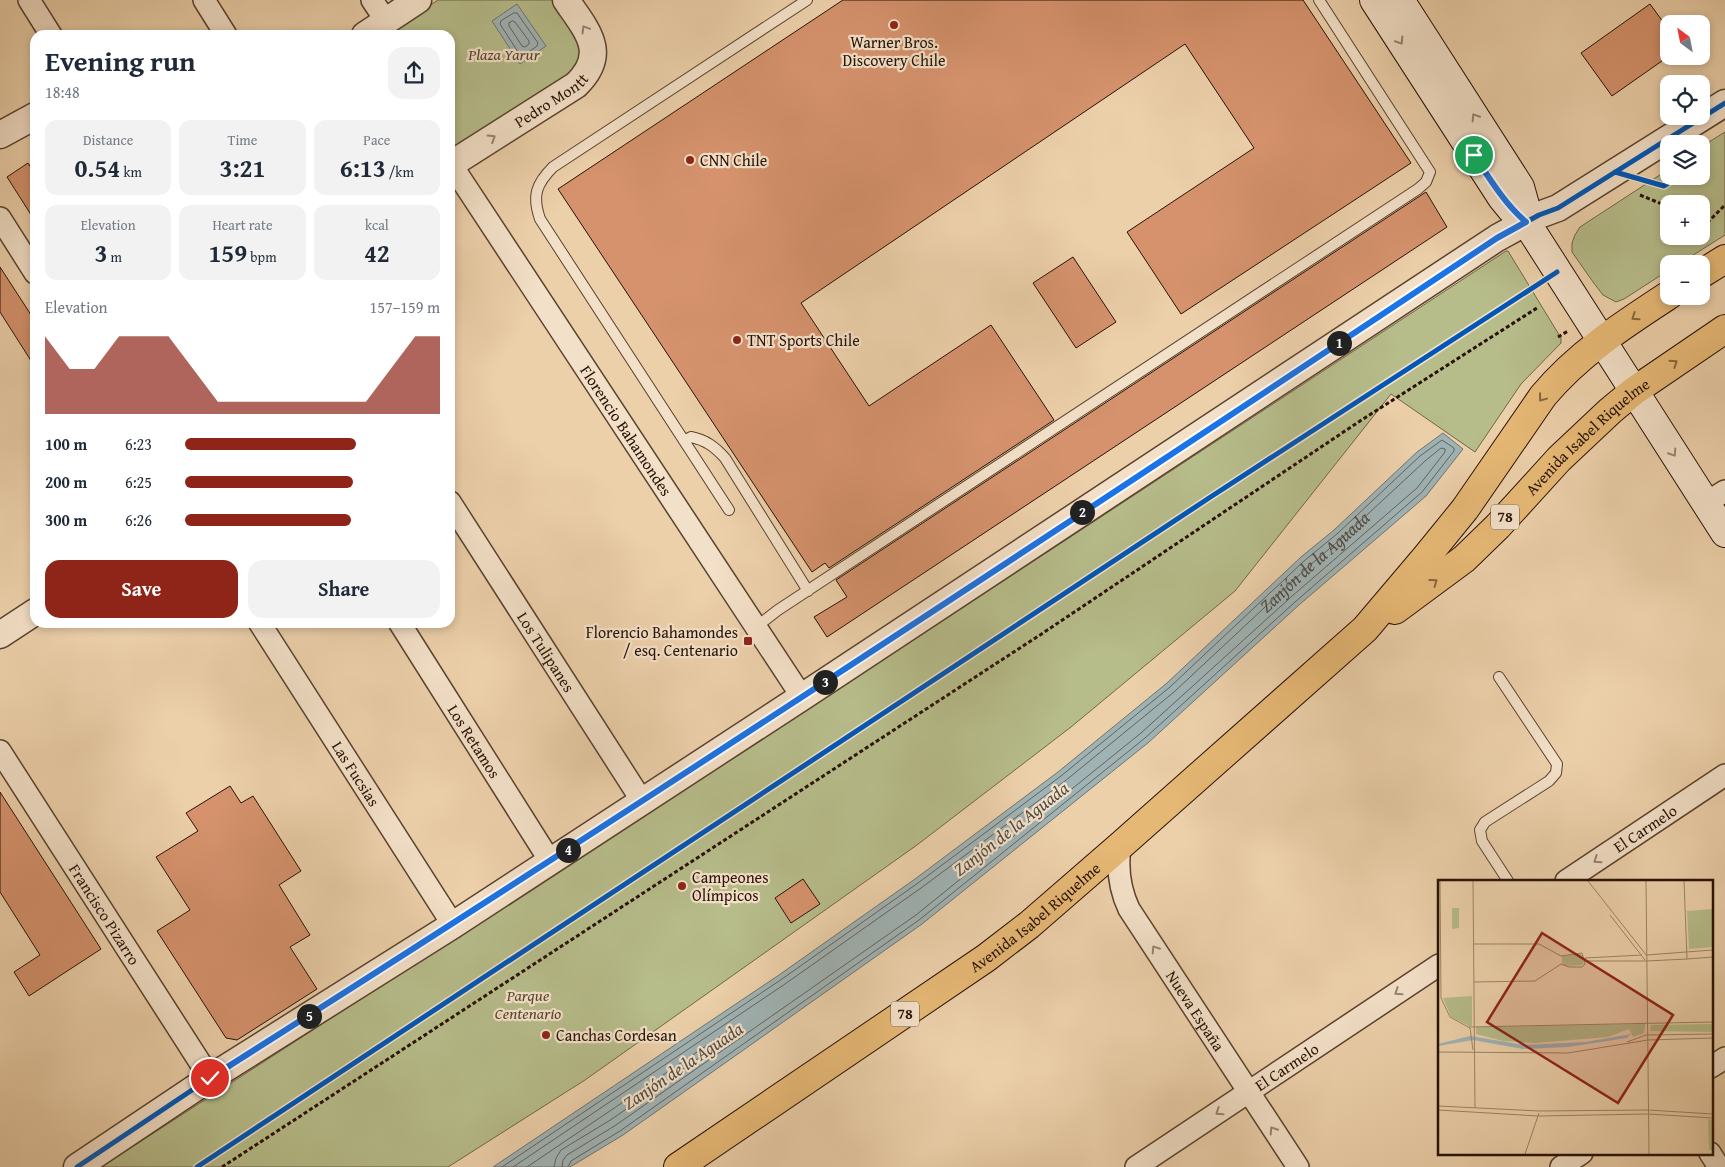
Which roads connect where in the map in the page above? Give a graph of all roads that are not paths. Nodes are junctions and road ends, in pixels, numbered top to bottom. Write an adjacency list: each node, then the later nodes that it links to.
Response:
1 (29, 0): 10 (street)
2 (204, 0): 11 (street)
3 (418, 0): 9 (street)
4 (807, 0): 27 (lane)
5 (1319, 0): 32 (lane)
6 (1374, 0): 12 (main road, one-way to 12)
7 (1400, 0): 12 (main road)
8 (573, 2): 16 (street, Pedro Montt, one-way to 8)
9 (375, 19)
10 (48, 30)
11 (223, 30)
12 (1428, 64): 19 (main road)
13 (1725, 104): 19 (street)
14 (30, 119): 15 (street)
15 (0, 135)
16 (455, 162)
17 (455, 173): 34 (street, Florencio Bahamondes)
18 (0, 218): 21 (street)
19 (1526, 222): 25 (main road); 40 (street)
20 (1725, 259): 22 (highway)
21 (30, 265)
22 (1710, 268)
23 (1660, 301): 25 (highway, Avenida Isabel Riquelme / 78, one-way to 25)
24 (1725, 329): 26 (highway, Avenida Isabel Riquelme / 78, one-way to 24)
25 (1602, 340): 26 (main road); 37 (highway, Avenida Isabel Riquelme / 78, one-way to 37)
26 (1634, 391): 28 (main road, one-way to 28); 37 (highway, Avenida Isabel Riquelme / 78, one-way to 26)
27 (684, 441): 30 (lane); 32 (lane)
28 (1715, 497): 31 (main road)
29 (455, 510): 43 (street, Los Tulipanes)
30 (729, 510)
31 (1725, 534)
32 (808, 591): 34 (lane)
33 (30, 615): 38 (street)
34 (756, 627): 40 (street, Florencio Bahamondes)
35 (263, 628): 48 (street, Las Fucsias)
36 (403, 628): 45 (street, Los Retamos)
37 (1364, 629): 44 (highway, Avenida Isabel Riquelme / 78)
38 (0, 634)
39 (1499, 677): 46 (lane)
40 (802, 697): 43 (street)
41 (0, 751): 52 (street, Francisco Pizarro)
42 (1725, 775): 47 (street, El Carmelo, one-way to 47)
43 (642, 802): 45 (street)
44 (1120, 846): 53 (street, Nueva España, one-way to 44); 57 (highway, Avenida Isabel Riquelme / 78)
45 (550, 861): 48 (street)
46 (1507, 880)
47 (1568, 880)
48 (453, 925): 52 (street)
49 (1438, 967): 53 (street, El Carmelo, one-way to 53)
50 (1725, 1058): 51 (street)
51 (1712, 1066)
52 (210, 1078): 56 (street)
53 (1248, 1092): 58 (street, El Carmelo, one-way to 58); 59 (street, Nueva España, one-way to 53)
54 (1580, 1154): 60 (street)
55 (1711, 1154): 61 (street)
56 (77, 1167)
57 (679, 1167)
58 (1136, 1167)
59 (1298, 1167)
60 (1561, 1167)
61 (1719, 1167)

